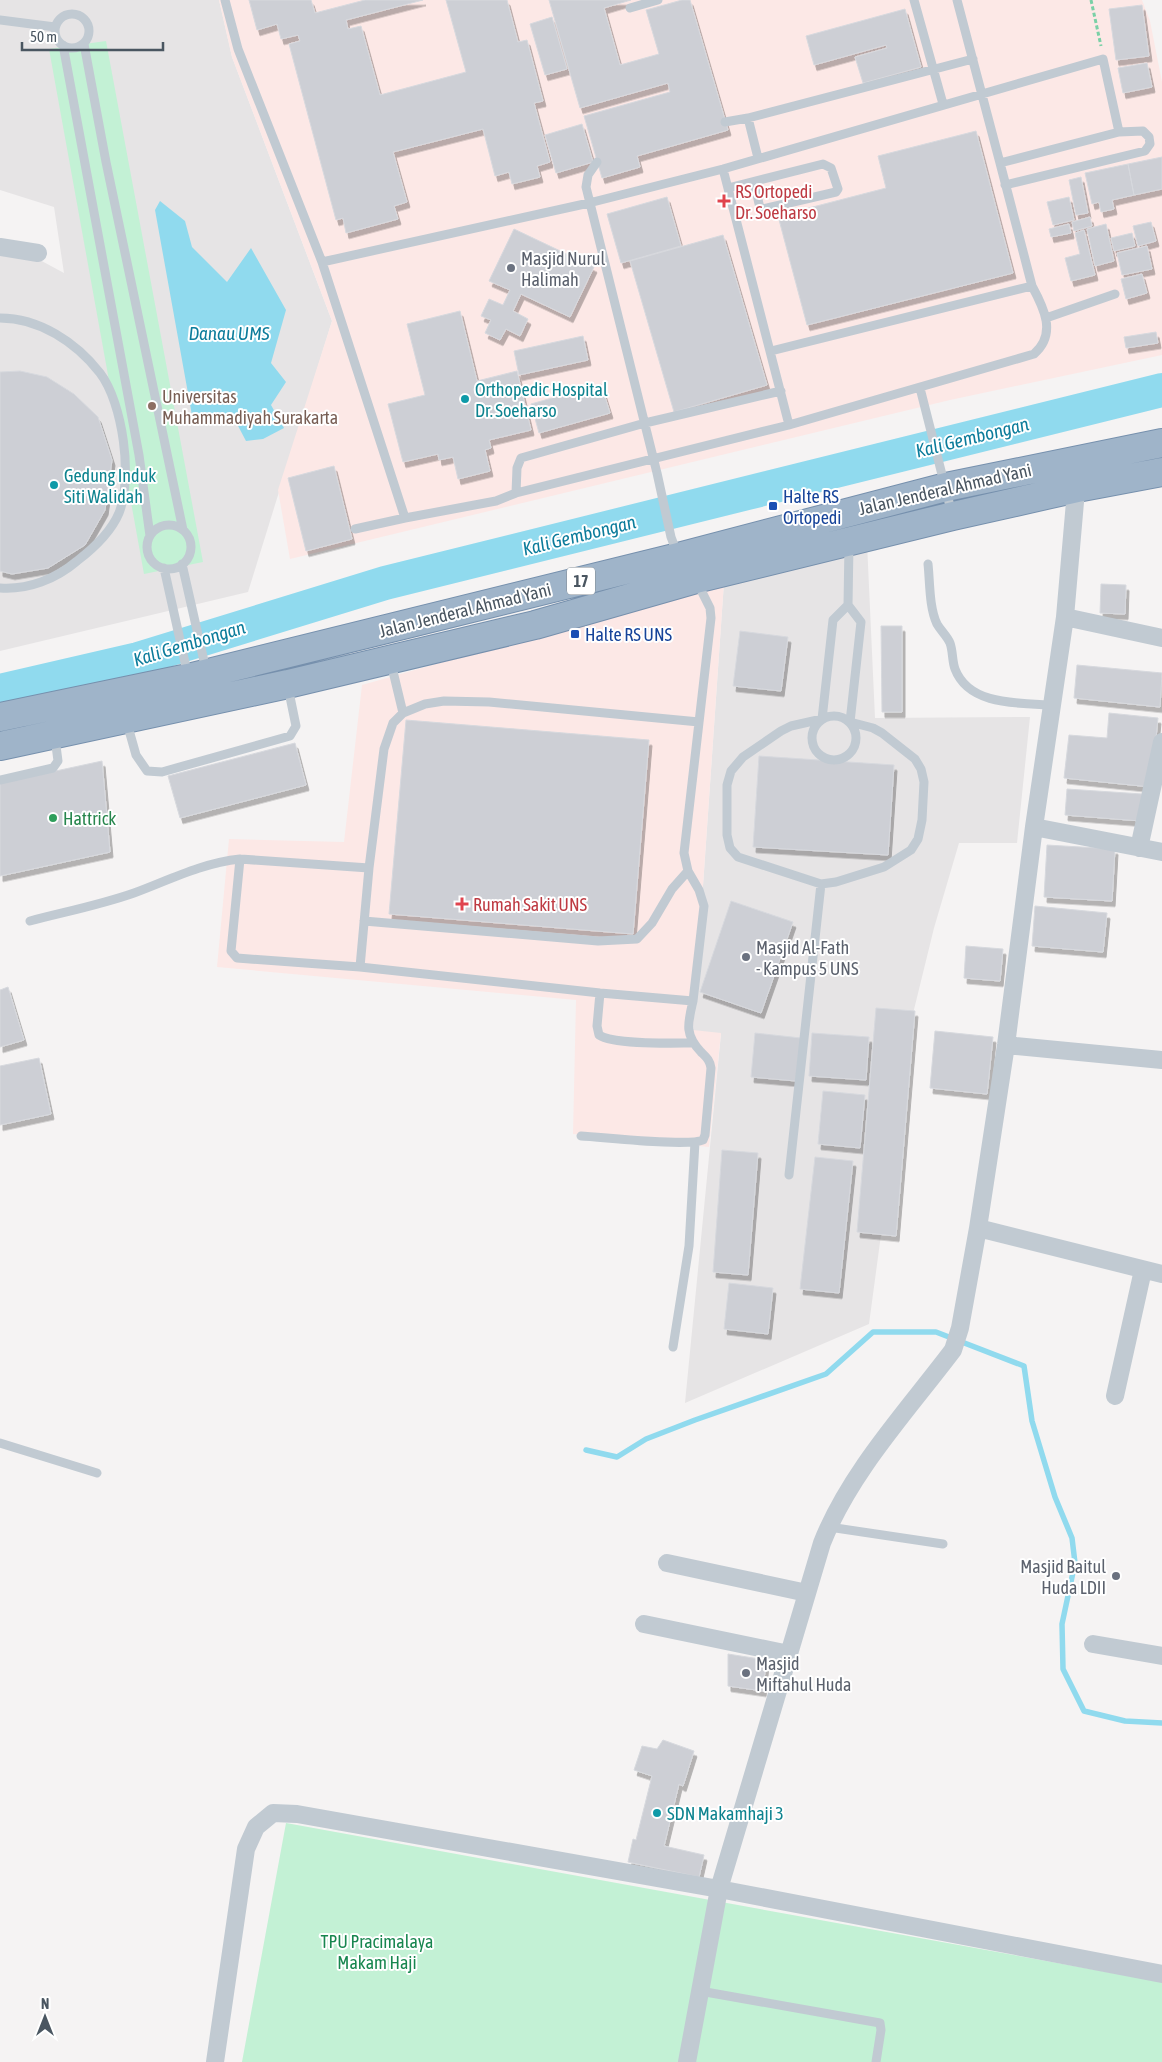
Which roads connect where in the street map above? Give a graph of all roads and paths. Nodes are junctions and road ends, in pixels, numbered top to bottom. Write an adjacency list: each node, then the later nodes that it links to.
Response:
1 (225, 0): 29 (lane)
2 (658, 0): 6 (lane)
3 (914, 0): 13 (lane)
4 (956, 0): 12 (lane)
5 (1091, 0): 11 (path)
6 (630, 8)
7 (0, 20): 8 (lane)
8 (55, 27): 9 (lane); 10 (lane)
9 (84, 44): 10 (lane); 51 (lane)
10 (64, 45): 40 (lane)
11 (1103, 59): 14 (lane); 18 (lane)
12 (973, 60): 13 (lane); 14 (lane)
13 (933, 70): 15 (lane); 16 (lane)
14 (982, 93): 15 (lane); 21 (lane)
15 (943, 104): 19 (lane)
16 (748, 118): 17 (lane); 19 (lane)
17 (725, 122)
18 (1119, 132): 21 (lane); 24 (lane)
19 (758, 158): 22 (lane)
20 (597, 162): 26 (lane)
21 (1000, 163): 24 (lane)
22 (723, 169): 25 (lane); 26 (lane)
23 (754, 182): 23 (lane); 25 (lane)
24 (1005, 185): 30 (lane)
25 (728, 188): 34 (lane)
26 (589, 203): 29 (lane); 37 (lane)
27 (0, 247): 28 (street)
28 (38, 254)
29 (322, 262): 49 (lane)
30 (1032, 286): 33 (lane); 34 (lane)
31 (1115, 294): 33 (lane)
32 (0, 318): 41 (lane)
33 (1046, 318): 35 (lane)
34 (771, 351): 36 (lane)
35 (920, 388): 38 (lane); 45 (lane)
36 (781, 391): 37 (lane); 38 (lane)
37 (645, 423): 42 (lane); 47 (lane)
38 (789, 425): 42 (lane)
39 (1162, 443): 43 (highway, Jalan Jenderal Ahmad Yani / 17)
40 (139, 455): 41 (lane); 52 (lane)
41 (125, 456): 58 (lane)
42 (653, 458): 47 (lane); 54 (lane)
43 (1075, 459): 45 (highway, Jalan Jenderal Ahmad Yani / 17); 46 (street)
44 (1162, 472): 46 (highway, Jalan Jenderal Ahmad Yani / 17)
45 (946, 486): 48 (lane); 54 (highway, Jalan Jenderal Ahmad Yani / 17)
46 (1077, 488): 48 (highway, Jalan Jenderal Ahmad Yani / 17); 61 (street)
47 (516, 493): 49 (lane)
48 (953, 516): 53 (highway, Jalan Jenderal Ahmad Yani / 17)
49 (405, 518): 50 (lane)
50 (355, 529)
51 (183, 530): 52 (lane); 55 (lane)
52 (150, 536): 57 (lane)
53 (849, 543): 54 (highway, Jalan Jenderal Ahmad Yani / 17); 60 (lane)
54 (684, 562): 59 (highway, Jalan Jenderal Ahmad Yani / 17); 62 (highway, Jalan Jenderal Ahmad Yani / 17); 72 (lane)
55 (182, 564): 57 (lane); 66 (lane)
56 (928, 564): 67 (lane)
57 (164, 568): 66 (lane)
58 (0, 588)
59 (526, 595): 62 (highway); 66 (highway, Jalan Jenderal Ahmad Yani / 17)
60 (848, 605): 70 (lane); 73 (lane)
61 (1065, 617): 63 (street); 67 (street)
62 (535, 624): 64 (highway, Jalan Jenderal Ahmad Yani / 17)
63 (1162, 638)
64 (390, 660): 65 (highway, Jalan Jenderal Ahmad Yani / 17); 68 (lane)
65 (288, 684): 66 (highway, Jalan Jenderal Ahmad Yani / 17); 71 (lane)
66 (202, 685): 69 (highway, Jalan Jenderal Ahmad Yani / 17); 71 (highway, Jalan Jenderal Ahmad Yani / 17)
67 (1052, 705): 78 (street)
68 (404, 713): 72 (lane); 82 (lane)
69 (0, 717)
70 (822, 719): 73 (lane); 73 (lane); 84 (lane)
71 (126, 720): 74 (highway, Jalan Jenderal Ahmad Yani / 17)
72 (699, 722): 83 (lane)
73 (850, 722): 84 (lane)
74 (54, 735): 76 (highway, Jalan Jenderal Ahmad Yani / 17); 77 (lane)
75 (1162, 742): 79 (street)
76 (0, 746)
77 (0, 780)
78 (1034, 827): 79 (street); 91 (street)
79 (1139, 848): 80 (street)
80 (1162, 852)
81 (240, 859): 82 (lane); 86 (lane); 87 (lane)
82 (368, 868): 85 (lane)
83 (688, 871): 85 (lane); 89 (lane)
84 (821, 884): 95 (lane)
85 (364, 920): 87 (lane)
86 (30, 922)
87 (360, 967): 88 (lane)
88 (600, 993): 89 (lane); 90 (lane)
89 (693, 1001): 90 (lane)
90 (693, 1044): 94 (lane)
91 (1006, 1045): 92 (street); 96 (street)
92 (1162, 1060)
93 (581, 1136): 94 (lane)
94 (695, 1142): 99 (lane)
95 (789, 1175)
96 (978, 1228): 97 (street); 103 (street)
97 (1143, 1270): 98 (street); 100 (street)
98 (1162, 1274)
99 (673, 1347)
100 (1115, 1396)
101 (0, 1443): 102 (lane)
102 (97, 1473)
103 (829, 1528): 104 (lane); 106 (street)
104 (943, 1544)
105 (667, 1564): 106 (street)
106 (808, 1593): 109 (street)
107 (644, 1624): 109 (street)
108 (1093, 1644): 110 (street)
109 (789, 1654): 111 (street)
110 (1162, 1656)
111 (720, 1888): 112 (street); 113 (street); 114 (street)
112 (1162, 1974)
113 (700, 1991): 115 (street); 116 (lane)
114 (215, 2062)
115 (687, 2062)
116 (876, 2062)

